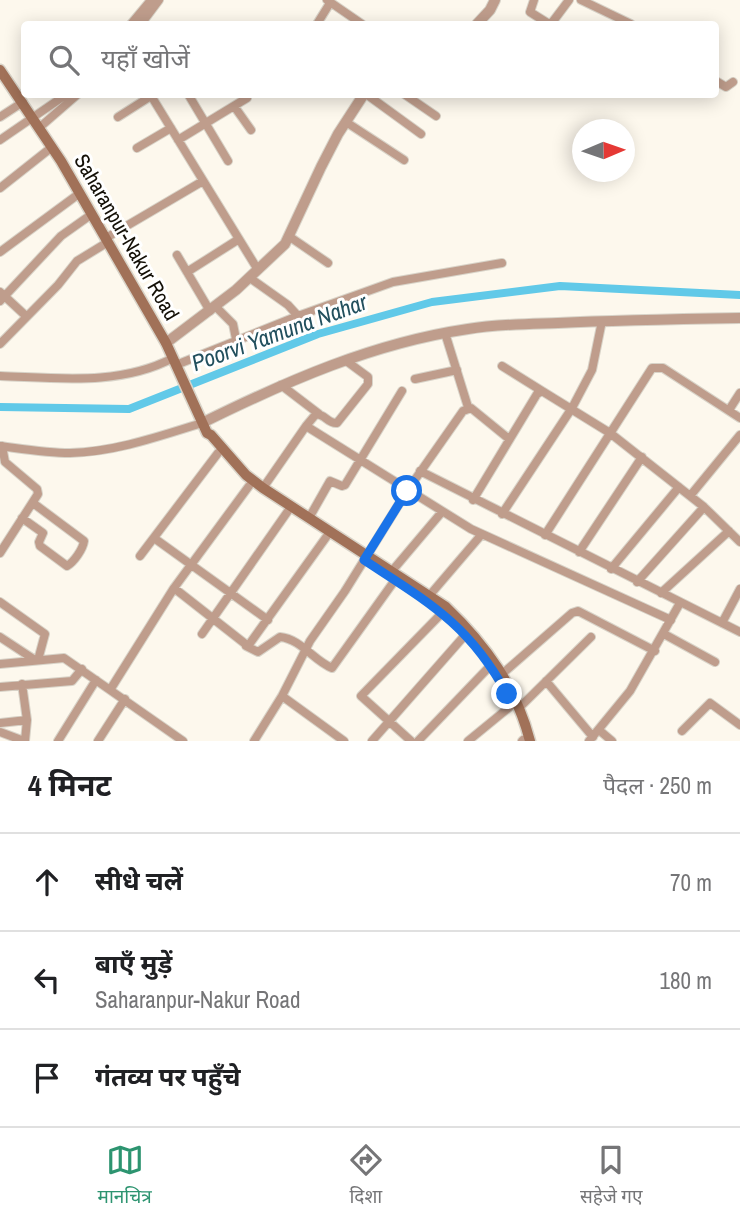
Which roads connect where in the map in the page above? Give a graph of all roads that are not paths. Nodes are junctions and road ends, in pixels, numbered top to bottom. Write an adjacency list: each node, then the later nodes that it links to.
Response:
1 (151, 0): 8 (street)
2 (159, 0): 9 (street)
3 (495, 0): 12 (street)
4 (569, 0): 14 (street)
5 (581, 0): 15 (street)
6 (328, 1): 10 (street); 11 (street)
7 (532, 1): 13 (street)
8 (134, 21)
9 (145, 21)
10 (318, 21)
11 (358, 21)
12 (480, 21)
13 (545, 21)
14 (552, 21)
15 (625, 21)
16 (0, 70): 28 (main road, Saharanpur-Nakur Road)
17 (719, 82): 18 (street)
18 (733, 82)
19 (63, 98): 33 (street)
20 (72, 98): 33 (street)
21 (146, 98): 32 (street)
22 (153, 98): 36 (street)
23 (193, 98): 35 (street)
24 (247, 98): 29 (street)
25 (362, 98): 34 (street)
26 (371, 98): 38 (street)
27 (410, 98): 30 (street)
28 (23, 103): 31 (street); 33 (main road, Saharanpur-Nakur Road)
29 (234, 106): 35 (street); 37 (street)
30 (436, 116)
31 (0, 117)
32 (118, 117)
33 (36, 122): 39 (street); 41 (main road, Saharanpur-Nakur Road)
34 (346, 122): 43 (street); 49 (street)
35 (206, 123): 40 (street); 44 (street)
36 (170, 128): 40 (street); 42 (street)
37 (251, 130)
38 (421, 134)
39 (0, 140)
40 (178, 140): 45 (street)
41 (52, 147): 46 (street); 47 (main road, Saharanpur-Nakur Road)
42 (137, 148)
43 (404, 160)
44 (228, 161)
45 (203, 181): 50 (street); 51 (street)
46 (0, 187)
47 (80, 193): 48 (main road, Saharanpur-Nakur Road); 52 (street)
48 (92, 214): 51 (main road, Saharanpur-Nakur Road); 58 (street)
49 (290, 237): 54 (street); 57 (street)
50 (239, 239): 56 (street); 57 (street)
51 (107, 240): 60 (street); 66 (main road, Saharanpur-Nakur Road)
52 (0, 251)
53 (177, 255): 56 (street)
54 (328, 263)
55 (502, 263): 61 (street)
56 (187, 272): 59 (street)
57 (254, 274): 59 (street); 61 (street)
58 (2, 296): 60 (street)
59 (213, 309): 65 (street); 66 (street)
60 (26, 316): 67 (street)
61 (298, 316): 65 (street)
62 (740, 318): 63 (street)
63 (602, 321): 64 (street); 79 (street)
64 (445, 333): 68 (street); 71 (street)
65 (236, 340): 69 (street)
66 (166, 343): 69 (main road, Saharanpur-Nakur Road)
67 (0, 344)
68 (345, 360): 74 (street); 81 (street)
69 (176, 364): 72 (street); 83 (main road, Saharanpur-Nakur Road)
70 (502, 366): 76 (street)
71 (457, 370): 73 (street); 78 (street)
72 (0, 376)
73 (415, 379)
74 (281, 385): 81 (street); 83 (street)
75 (402, 391): 91 (street)
76 (542, 391): 79 (street); 87 (street)
77 (740, 393): 80 (street)
78 (468, 407): 87 (street); 92 (street)
79 (572, 408): 85 (street); 103 (street)
80 (729, 410): 82 (street); 85 (street)
81 (319, 414): 84 (street)
82 (740, 418)
83 (202, 424): 88 (street); 89 (main road, Saharanpur-Nakur Road); 95 (main road, Saharanpur-Nakur Road)
84 (306, 426): 91 (street); 95 (street)
85 (610, 433): 90 (street); 108 (street)
86 (740, 435): 97 (street)
87 (509, 439): 98 (street)
88 (1, 446): 99 (street)
89 (218, 453): 93 (main road, Saharanpur-Nakur Road); 110 (street)
90 (642, 457): 94 (street); 112 (street)
91 (360, 461): 96 (street); 105 (street)
92 (420, 471): 96 (street); 98 (street)
93 (249, 486): 101 (main road, Saharanpur-Nakur Road); 116 (street)
94 (679, 487): 97 (street); 117 (street)
95 (263, 488): 105 (main road, Saharanpur-Nakur Road)
96 (407, 491): 102 (street); 115 (street)
97 (690, 496): 100 (street)
98 (473, 500): 103 (street)
99 (33, 503): 104 (street); 104 (street)
100 (704, 507): 106 (street); 119 (street)
101 (288, 511): 109 (main road, Saharanpur-Nakur Road); 123 (street)
102 (442, 513): 107 (street); 118 (street)
103 (502, 514): 108 (street)
104 (22, 518): 113 (street)
105 (309, 518): 115 (main road, Saharanpur-Nakur Road)
106 (729, 531): 111 (street); 122 (street)
107 (482, 534): 124 (street); 130 (street)
108 (545, 535): 112 (street)
109 (327, 536): 115 (main road, Saharanpur-Nakur Road); 129 (street)
110 (154, 538): 114 (street); 116 (street)
111 (740, 542)
112 (579, 552): 117 (street)
113 (0, 553)
114 (140, 556)
115 (365, 557): 118 (main road, Saharanpur-Nakur Road); 139 (street)
116 (191, 565): 120 (street); 123 (street)
117 (611, 569): 119 (street)
118 (393, 576): 124 (main road, Saharanpur-Nakur Road); 127 (main road, Saharanpur-Nakur Road); 139 (street)
119 (637, 582): 122 (street)
120 (174, 588): 128 (street); 151 (street)
121 (740, 589): 131 (street)
122 (661, 593): 126 (street)
123 (230, 594): 128 (street); 129 (street)
124 (429, 596): 146 (main road, Saharanpur-Nakur Road)
125 (0, 602): 141 (street)
126 (680, 603): 130 (street); 131 (street)
127 (443, 612): 134 (main road, Saharanpur-Nakur Road); 156 (street)
128 (213, 619): 133 (street); 138 (street)
129 (268, 620): 138 (street)
130 (671, 620): 135 (street)
131 (722, 623): 132 (street)
132 (740, 632)
133 (202, 634)
134 (466, 634): 144 (main road, Saharanpur-Nakur Road); 156 (street)
135 (664, 634): 140 (street); 142 (street)
136 (0, 637): 141 (street)
137 (591, 637): 148 (street)
138 (246, 646): 139 (street)
139 (305, 649): 152 (street)
140 (654, 651): 146 (street); 161 (street)
141 (37, 660): 143 (street); 145 (street)
142 (715, 662)
143 (0, 664)
144 (491, 665): 154 (main road, Saharanpur-Nakur Road); 170 (street)
145 (82, 669): 147 (street); 149 (street)
146 (502, 674): 154 (main road, Saharanpur-Nakur Road)
147 (96, 680): 151 (street); 164 (street)
148 (546, 681): 154 (street); 161 (street)
149 (23, 684): 150 (street); 155 (street)
150 (0, 687)
151 (110, 690): 153 (street)
152 (282, 696): 162 (street); 167 (street)
153 (125, 699): 165 (street); 166 (street)
154 (515, 707): 171 (street); 172 (main road, Saharanpur-Nakur Road)
155 (27, 720): 157 (street); 163 (street)
156 (389, 722): 168 (street); 169 (street)
157 (0, 723)
158 (740, 725): 160 (street)
159 (0, 732): 163 (street)
160 (682, 732)
161 (593, 736): 173 (street)
162 (341, 740)
163 (24, 741)
164 (58, 741)
165 (98, 741)
166 (183, 741)
167 (254, 741)
168 (372, 741)
169 (411, 741)
170 (418, 741)
171 (468, 741)
172 (525, 741)
173 (612, 741)

